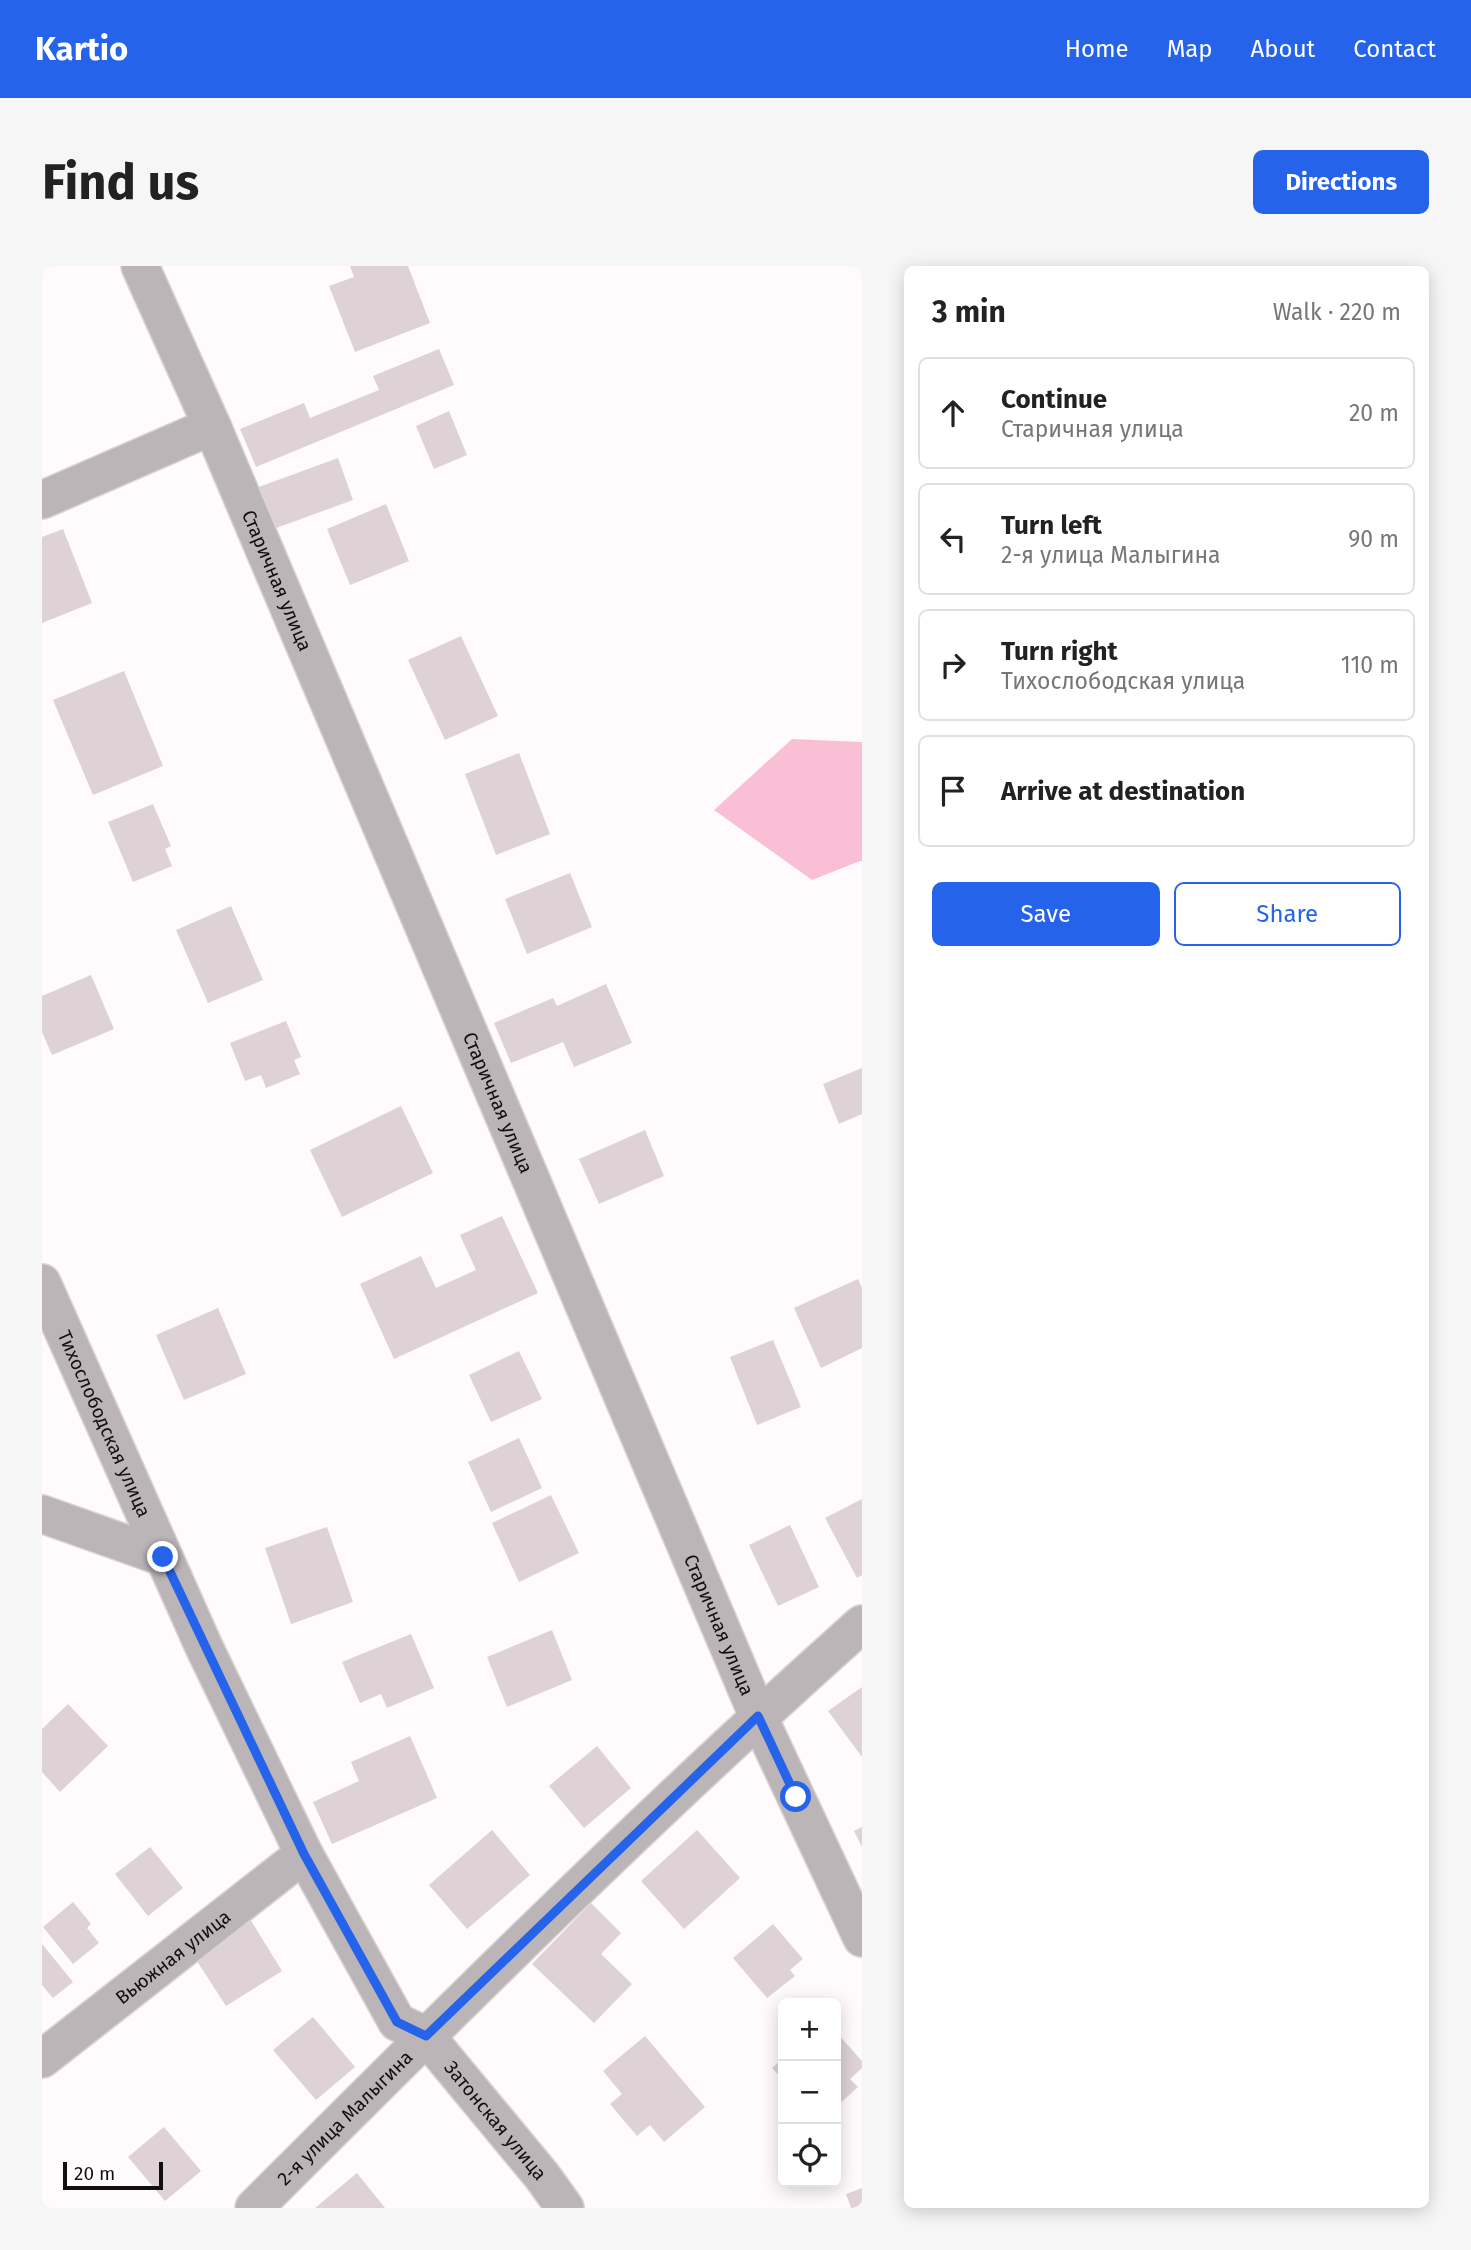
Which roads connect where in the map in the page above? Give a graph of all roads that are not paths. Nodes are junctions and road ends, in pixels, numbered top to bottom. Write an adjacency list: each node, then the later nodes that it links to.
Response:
1 (141, 266): 2 (street, Старичная улица)
2 (212, 426): 3 (street); 8 (street, Старичная улица)
3 (42, 500)
4 (42, 1283): 6 (street, Тихослободская улица)
5 (42, 1514): 6 (street)
6 (163, 1557): 9 (street, Тихослободская улица)
7 (862, 1624): 8 (street, 2-я улица Малыгина)
8 (758, 1716): 10 (street, Старичная улица); 11 (street, 2-я улица Малыгина)
9 (304, 1854): 11 (street, Тихослободская улица); 12 (street, Вьюжная улица)
10 (862, 1938)
11 (426, 2036): 13 (street, 2-я улица Малыгина); 14 (street, Затонская улица)
12 (42, 2059)
13 (254, 2208)
14 (565, 2208)

